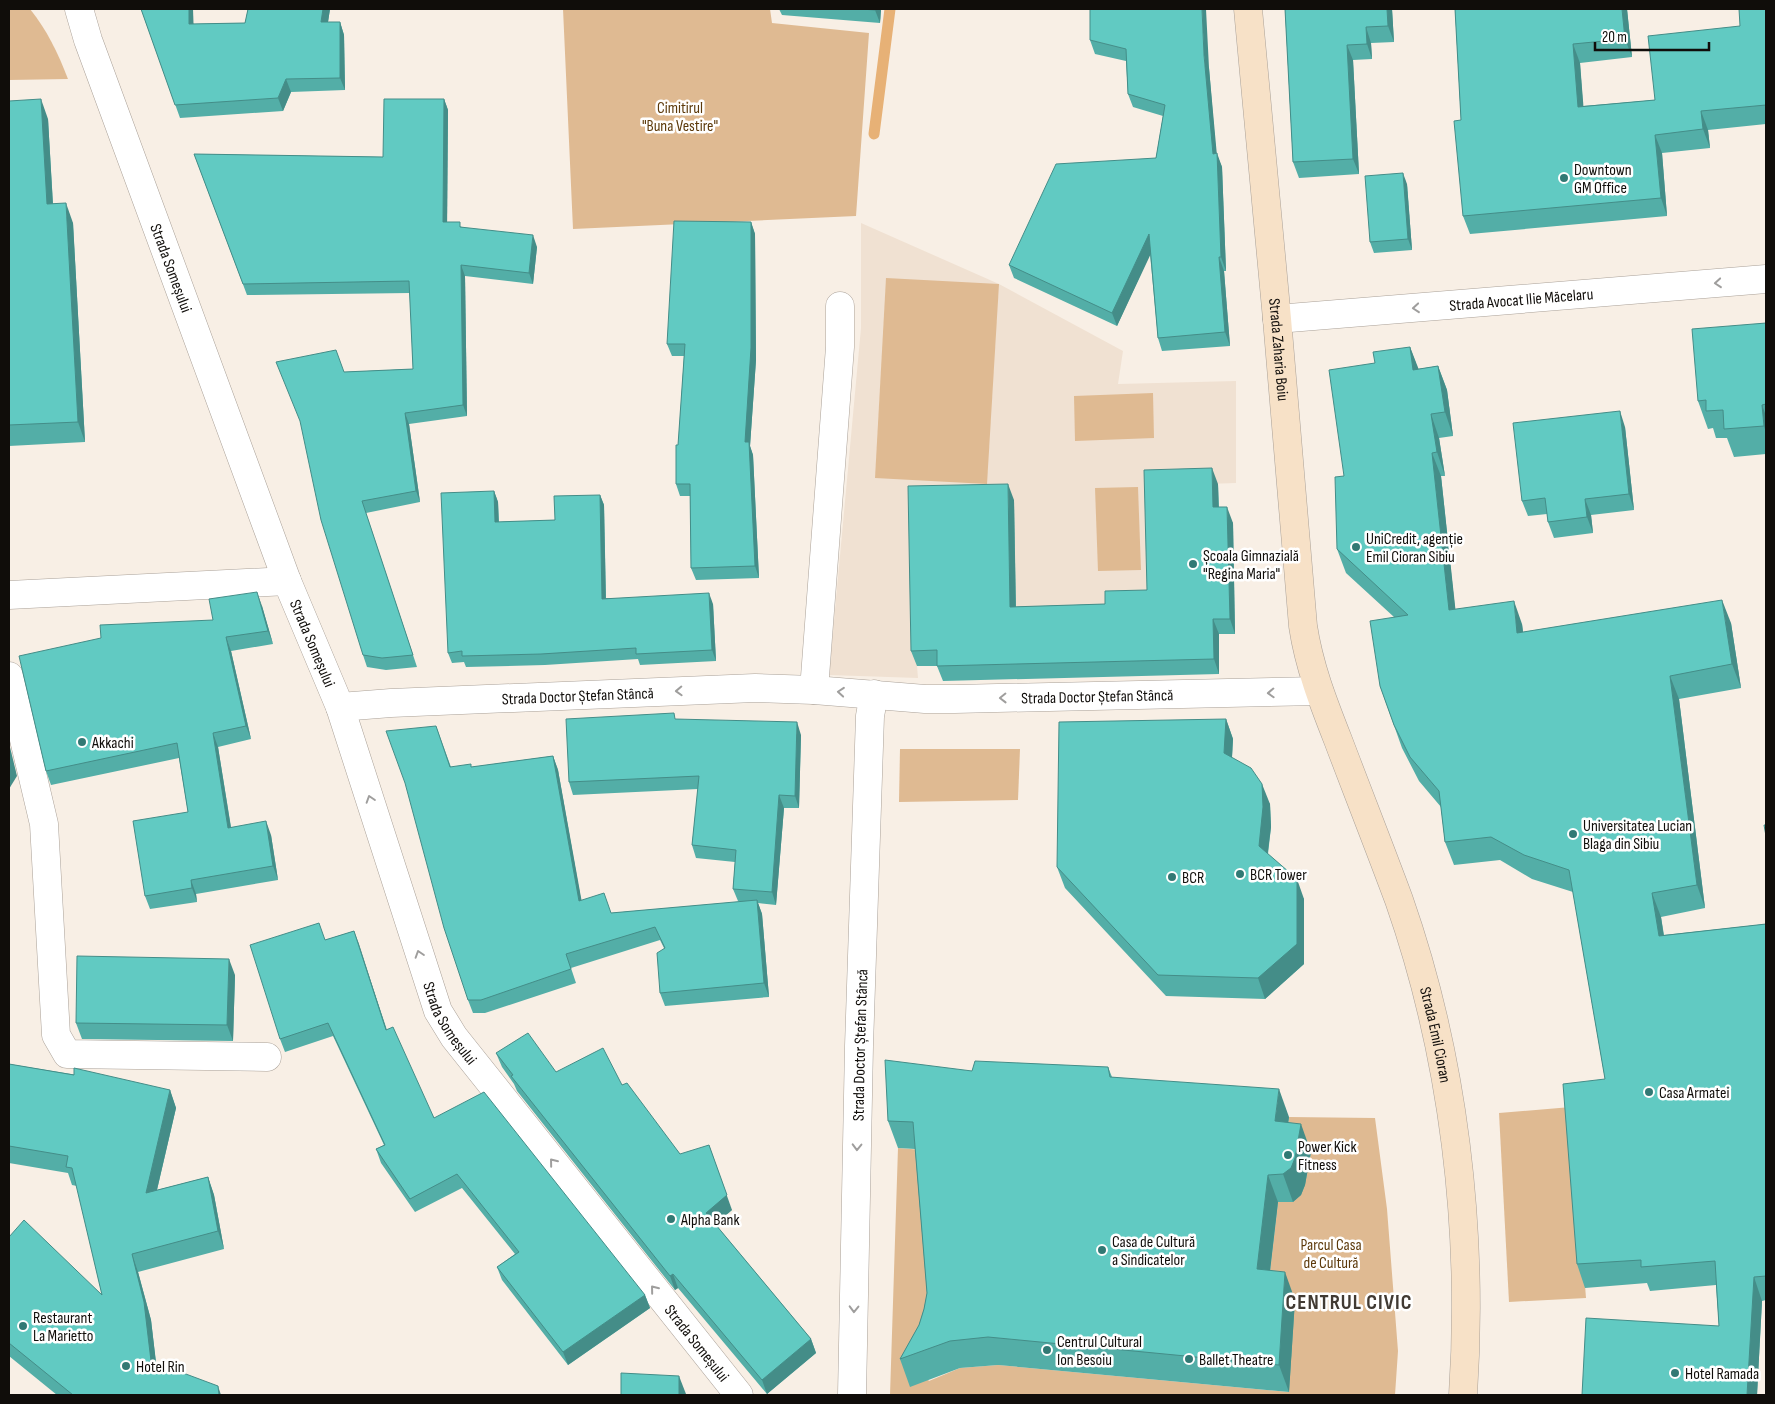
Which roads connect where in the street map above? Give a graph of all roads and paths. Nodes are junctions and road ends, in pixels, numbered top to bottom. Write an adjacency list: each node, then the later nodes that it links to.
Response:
1 (65, 9): 4 (street, Strada Someșului)
2 (78, 9): 4 (street, Strada Someșului)
3 (1248, 9): 7 (street, Strada Zaharia Boiu)
4 (88, 40): 8 (street, Strada Someșului)
5 (1766, 279): 7 (street, Strada Avocat Ilie Măcelaru, one-way to 7)
6 (840, 306): 11 (street)
7 (1277, 319): 12 (street, Strada Zaharia Boiu)
8 (287, 581): 9 (street, Strada Someșului); 14 (street, Strada Someșului)
9 (9, 595)
10 (9, 676): 15 (street)
11 (814, 690): 13 (street, Strada Doctor Ștefan Stâncă, one-way to 11); 14 (street, Strada Doctor Ștefan Stâncă, one-way to 14)
12 (1319, 691): 13 (street, Strada Doctor Ștefan Stâncă, one-way to 13); 18 (street, Strada Emil Cioran)
13 (874, 694): 17 (street, Strada Doctor Ștefan Stâncă, one-way to 17)
14 (340, 706): 16 (street, Strada Someșului, one-way to 14)
15 (267, 1057)
16 (739, 1395)
17 (852, 1395)
18 (1463, 1395)

